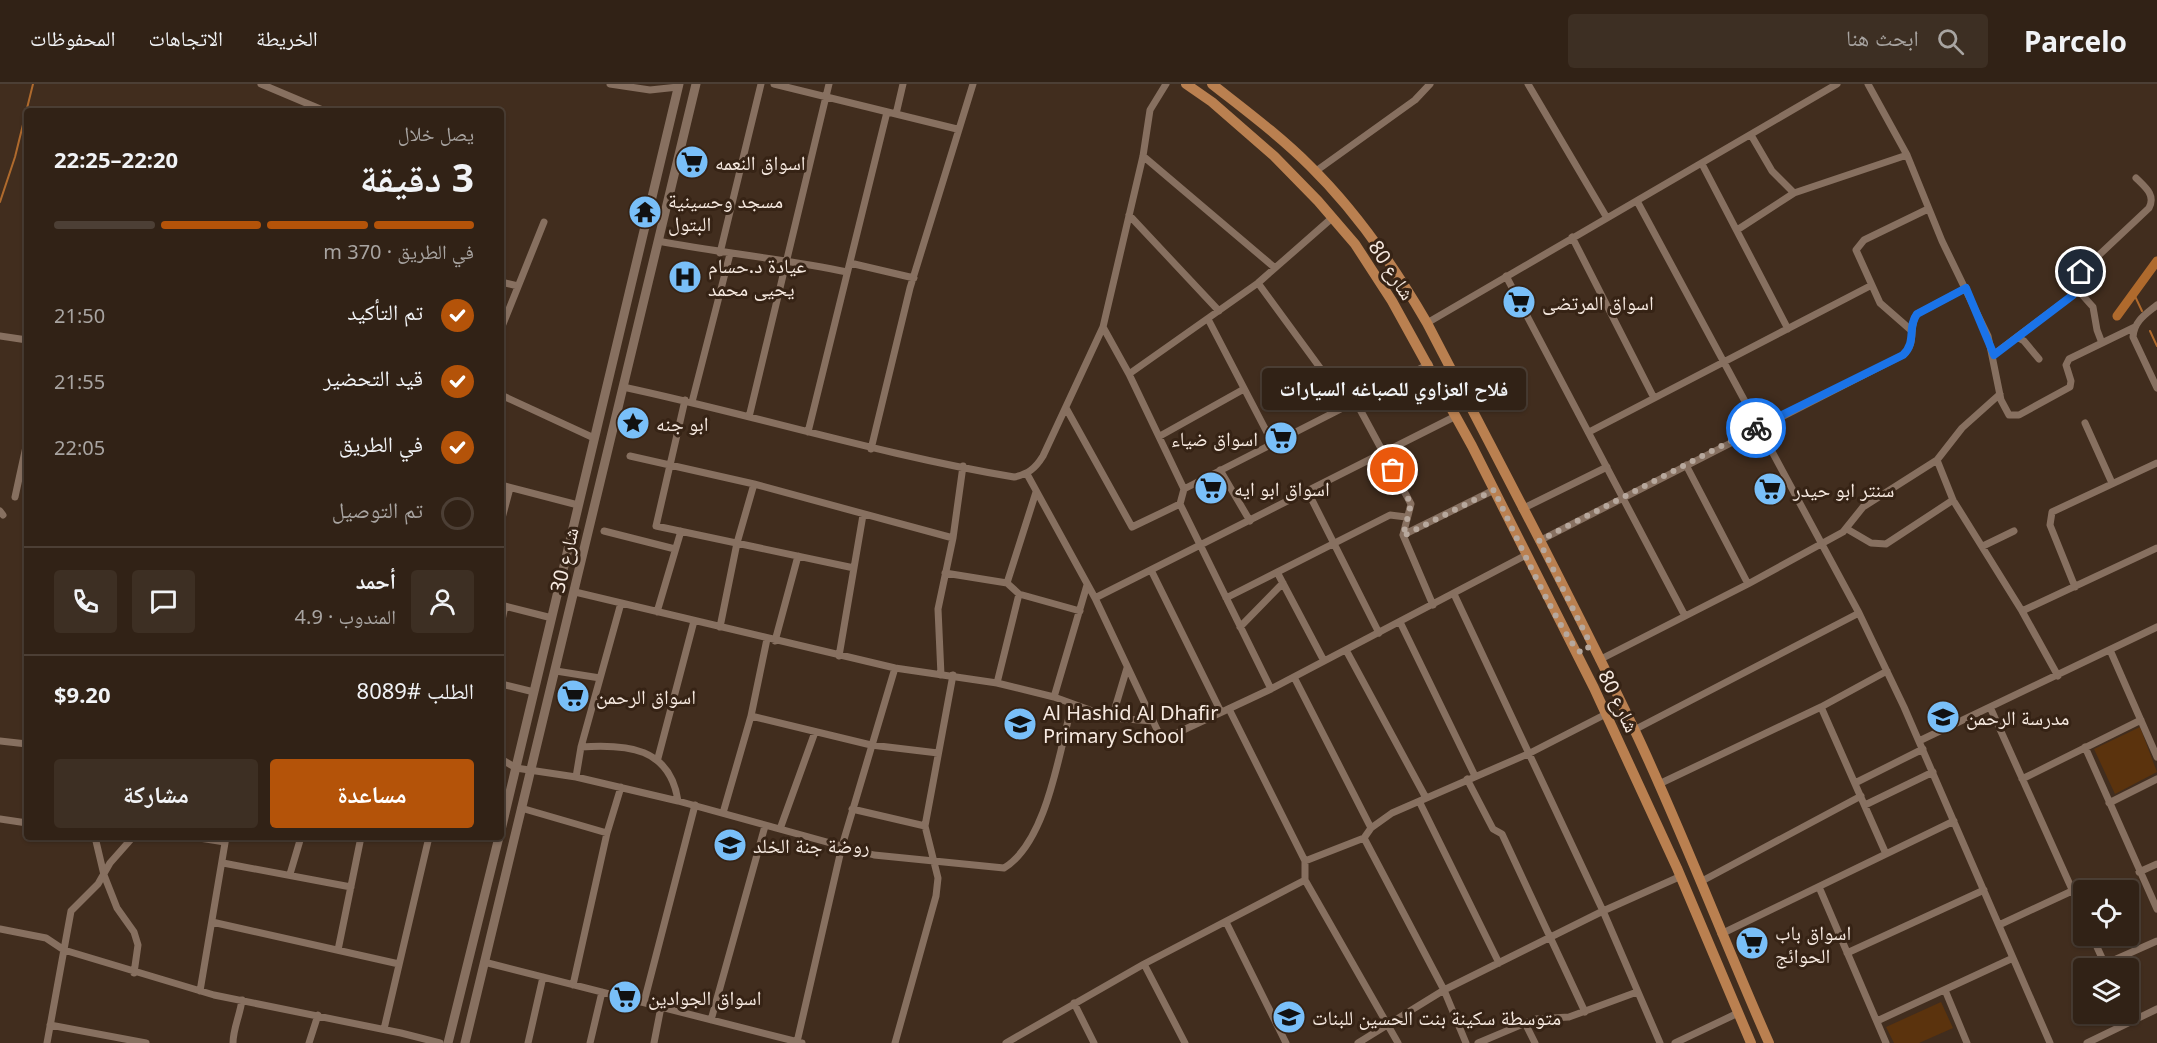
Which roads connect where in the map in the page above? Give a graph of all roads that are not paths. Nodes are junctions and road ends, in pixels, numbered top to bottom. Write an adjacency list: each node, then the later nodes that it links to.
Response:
1 (261, 84): 20 (street)
2 (610, 84): 17 (street)
3 (696, 84): 39 (street, شارع 30)
4 (761, 84): 40 (street)
5 (774, 84): 19 (street)
6 (829, 84): 19 (street)
7 (903, 84): 22 (street)
8 (973, 84): 23 (street)
9 (1166, 84): 26 (street)
10 (1186, 84): 34 (main road, شارع 80)
11 (1212, 84): 28 (main road, شارع 80)
12 (1430, 84): 28 (street)
13 (1528, 84): 35 (street)
14 (1819, 84): 18 (street)
15 (1837, 84): 18 (street)
16 (1868, 84): 25 (street)
17 (678, 86): 56 (street, شارع 30)
18 (1824, 91): 24 (street)
19 (826, 97): 21 (street); 42 (street)
20 (318, 108)
21 (887, 112): 22 (street); 43 (street)
22 (896, 114): 23 (street)
23 (957, 129): 47 (street)
24 (1751, 135): 27 (street); 30 (street)
25 (1907, 155): 30 (street); 32 (street)
26 (1143, 156): 33 (street); 44 (street)
27 (1702, 164): 31 (street); 37 (street)
28 (1316, 171): 60 (main road, شارع 80)
29 (2136, 178): 53 (street)
30 (1794, 193): 37 (street)
31 (1637, 201): 35 (street); 73 (street)
32 (1928, 209): 51 (street); 52 (street)
33 (1129, 214): 55 (street); 61 (street)
34 (1332, 218): 44 (street); 74 (main road, شارع 80)
35 (1606, 218): 38 (street)
36 (544, 222): 50 (street)
37 (1737, 230): 63 (street)
38 (1572, 237): 46 (street); 81 (street)
39 (658, 241): 40 (street); 57 (street, شارع 30)
40 (720, 252): 41 (street)
41 (730, 254): 42 (street); 82 (street)
42 (786, 259): 45 (street); 87 (street)
43 (850, 263): 45 (street); 47 (street)
44 (1275, 268): 49 (street)
45 (847, 272): 90 (street)
46 (1506, 276): 60 (street); 91 (street)
47 (914, 278): 95 (street)
48 (504, 283): 50 (street)
49 (1258, 283): 55 (street); 84 (street)
50 (518, 286): 59 (street)
51 (1870, 286): 63 (street); 64 (street)
52 (1966, 288): 64 (street); 71 (street)
53 (2076, 288): 67 (street); 70 (street)
54 (2157, 305): 62 (street)
55 (1219, 311): 58 (street)
56 (623, 314): 57 (street); 66 (street, شارع 30)
57 (640, 318): 68 (street, شارع 30)
58 (1208, 319): 75 (street); 78 (street)
59 (504, 321)
60 (1427, 323): 120 (main road, شارع 80)
61 (1102, 327): 75 (street); 85 (street)
62 (2135, 327): 70 (street); 77 (street)
63 (1788, 329): 73 (street)
64 (1912, 331): 89 (street)
65 (0, 336): 69 (street)
66 (618, 336): 68 (street); 93 (street, شارع 30)
67 (2017, 337): 71 (street); 72 (street)
68 (635, 339): 76 (street, شارع 30)
69 (24, 340)
70 (2102, 343): 79 (street)
71 (1994, 355): 79 (street)
72 (2039, 359)
73 (1723, 362): 81 (street); 89 (street)
74 (1429, 364): 83 (street); 86 (main road, شارع 80)
75 (1130, 374): 92 (street)
76 (623, 387): 82 (street); 150 (street, شارع 30)
77 (2157, 388)
78 (1244, 389): 92 (street); 94 (street)
79 (2000, 394): 99 (street)
80 (504, 396): 93 (street)
81 (1654, 398): 91 (street)
82 (689, 401): 87 (street); 101 (street)
83 (1356, 402): 84 (street); 96 (street)
84 (1348, 406): 94 (street)
85 (1066, 408): 106 (street); 118 (street)
86 (1456, 416): 96 (street); 112 (main road, شارع 80)
87 (749, 417): 90 (street)
88 (2085, 423): 107 (street)
89 (1758, 428): 102 (street); 134 (street)
90 (808, 432): 95 (street)
91 (1589, 432): 104 (street)
92 (1160, 436): 111 (street)
93 (594, 438): 119 (street, شارع 30)
94 (1273, 444): 105 (street)
95 (872, 448): 103 (street)
96 (1384, 453): 114 (street); 123 (street)
97 (24, 456): 115 (street)
98 (630, 456): 101 (street)
99 (1937, 460): 117 (street); 125 (street)
100 (2157, 463): 107 (street)
101 (669, 465): 108 (street); 127 (street)
102 (1686, 465): 116 (street); 147 (street)
103 (963, 466): 106 (street); 130 (street)
104 (1607, 467): 116 (street); 120 (street)
105 (1220, 471): 111 (street); 124 (street)
106 (1027, 474): 113 (street)
107 (2112, 483): 149 (street)
108 (754, 484): 122 (street); 132 (street)
109 (504, 486): 110 (street)
110 (510, 488): 119 (street); 121 (street)
111 (1184, 489): 118 (street)
112 (1494, 490): 129 (street); 139 (main road, شارع 80)
113 (1036, 492): 145 (street); 148 (street)
114 (1308, 492): 124 (street); 133 (street)
115 (15, 497)
116 (1623, 498): 131 (street); 162 (street)
117 (1953, 500): 125 (street); 136 (street)
118 (1180, 504): 135 (street)
119 (578, 505): 163 (street, شارع 30)
120 (1522, 509): 131 (main road, شارع 80)
121 (504, 511)
122 (863, 515): 130 (street); 141 (street)
123 (1406, 517): 129 (street); 133 (street)
124 (1250, 521): 135 (street)
125 (1847, 530): 134 (street)
126 (604, 531): 138 (street)
127 (681, 531): 132 (street); 138 (street)
128 (2014, 531): 136 (street)
129 (1403, 536): 156 (street)
130 (952, 538): 144 (street)
131 (1539, 541): 171 (main road, شارع 80)
132 (737, 543): 140 (street); 166 (street)
133 (1334, 544): 143 (street); 169 (street)
134 (1822, 544): 147 (street); 161 (street)
135 (1201, 546): 142 (street); 154 (street)
136 (1983, 546): 159 (street)
137 (2157, 548): 149 (street)
138 (675, 549): 160 (street)
139 (1526, 555): 152 (street); 172 (main road, شارع 80)
140 (798, 556): 141 (street); 170 (street)
141 (854, 568): 175 (street)
142 (1151, 570): 153 (street); 198 (street)
143 (1277, 572): 146 (street); 154 (street)
144 (945, 573): 145 (street); 182 (street)
145 (1007, 583): 151 (street)
146 (1283, 583): 167 (street); 177 (street)
147 (1748, 584): 162 (street)
148 (1088, 585): 153 (street); 158 (street)
149 (2075, 587): 159 (street)
150 (575, 592): 155 (street); 180 (street, شارع 30)
151 (1020, 594): 158 (street); 188 (street)
152 (1454, 594): 156 (street); 213 (street)
153 (1095, 598): 179 (street)
154 (1226, 598): 167 (street)
155 (621, 603): 160 (street); 186 (street)
156 (1433, 605): 165 (street)
157 (504, 606): 163 (street)
158 (1080, 611): 193 (street)
159 (2022, 611): 184 (street)
160 (657, 612): 164 (street)
161 (1859, 614): 181 (street); 204 (street)
162 (1685, 616): 176 (street)
163 (552, 618): 192 (street, شارع 30)
164 (694, 621): 166 (street); 214 (street)
165 (1400, 622): 169 (street); 221 (street)
166 (720, 627): 170 (street)
167 (1240, 627): 191 (street)
168 (2157, 627): 174 (street)
169 (1380, 633): 173 (street)
170 (771, 640): 175 (street); 200 (street)
171 (1589, 641): 172 (main road); 176 (main road, شارع 80)
172 (1574, 649): 190 (main road, شارع 80)
173 (1346, 650): 177 (street); 231 (street)
174 (2110, 650): 184 (street); 202 (street)
175 (839, 656): 178 (street)
176 (1599, 660): 187 (main road, شارع 80)
177 (1324, 662): 185 (street)
178 (895, 668): 182 (street); 208 (street)
179 (1128, 668): 201 (street); 203 (street)
180 (556, 671): 186 (street); 218 (street, شارع 30)
181 (1887, 671): 195 (street); 209 (street)
182 (941, 675): 183 (street)
183 (953, 675): 188 (street); 212 (street)
184 (2058, 676): 196 (street)
185 (1294, 677): 191 (street); 244 (street)
186 (600, 678): 210 (street)
187 (1608, 679): 190 (main road); 204 (main road, شارع 80)
188 (997, 683): 193 (street)
189 (504, 685): 192 (street)
190 (1594, 688): 199 (main road, شارع 80)
191 (1271, 689): 197 (street)
192 (534, 692): 217 (street, شارع 30)
193 (1054, 697): 194 (street)
194 (1072, 705): 201 (street); 257 (street)
195 (1821, 707): 224 (street); 225 (street)
196 (1990, 707): 209 (street); 222 (street)
197 (1229, 709): 198 (street); 258 (street)
198 (1221, 712): 203 (street)
199 (1606, 714): 213 (street); 264 (main road, شارع 80)
200 (751, 716): 205 (street); 238 (street)
201 (1112, 718): 203 (street)
202 (2141, 720): 211 (street); 215 (street)
203 (1153, 721)
204 (1634, 730): 225 (main road, شارع 80)
205 (815, 732): 208 (street); 245 (street)
206 (0, 741): 207 (street)
207 (24, 744)
208 (871, 745): 212 (street); 237 (street)
209 (1921, 745): 219 (street); 224 (street)
210 (581, 747): 214 (street); 220 (street)
211 (2085, 747): 222 (street); 232 (street)
212 (938, 753): 243 (street)
213 (1530, 753): 221 (street); 272 (street)
214 (658, 758): 230 (street)
215 (2157, 758)
216 (504, 761): 217 (street)
217 (516, 768): 218 (street); 227 (street, شارع 30)
218 (530, 771): 220 (street); 228 (street, شارع 30)
219 (1933, 772): 234 (street); 240 (street)
220 (576, 777): 226 (street)
221 (1471, 778): 231 (street); 278 (street)
222 (2022, 778): 270 (street)
223 (2157, 779): 232 (street)
224 (1855, 783): 229 (street)
225 (1659, 784): 266 (main road, شارع 80)
226 (621, 788): 230 (street); 246 (street)
227 (511, 789): 228 (street); 235 (street, شارع 30)
228 (525, 792): 236 (street, شارع 30)
229 (1861, 796): 234 (street); 266 (street)
230 (678, 801): 233 (street)
231 (1423, 801): 244 (street); 286 (street)
232 (2109, 803): 261 (street)
233 (695, 805): 238 (street); 298 (street)
234 (1864, 805): 256 (street)
235 (504, 806)
236 (521, 808): 246 (street); 285 (street, شارع 30)
237 (852, 809): 243 (street); 255 (street)
238 (723, 813): 242 (street)
239 (0, 819): 241 (street)
240 (1954, 821): 256 (street); 269 (street)
241 (24, 823)
242 (765, 826): 245 (street); 306 (street)
243 (925, 826): 257 (street)
244 (1371, 828): 247 (street)
245 (780, 829): 255 (street)
246 (607, 833): 291 (street)
247 (1364, 838): 258 (street); 292 (street)
248 (96, 840): 262 (street)
249 (130, 840): 262 (street)
250 (226, 840): 259 (street)
251 (299, 840): 263 (street)
252 (360, 840): 268 (street)
253 (427, 840): 287 (street)
254 (498, 840): 320 (street)
255 (842, 846): 257 (street); 314 (street)
256 (1886, 854): 267 (street)
257 (934, 861): 326 (street)
258 (1305, 861): 265 (street)
259 (223, 863): 263 (street); 273 (street)
260 (2157, 864): 261 (street)
261 (2139, 872): 271 (street)
262 (104, 874): 280 (street); 289 (street)
263 (290, 874): 268 (street)
264 (1679, 877): 272 (street); 303 (main road, شارع 80)
265 (1305, 880): 274 (street); 308 (street)
266 (1702, 881): 277 (main road, شارع 80)
267 (1819, 886): 277 (street); 282 (street)
268 (351, 887): 281 (street)
269 (1984, 890): 275 (street); 282 (street)
270 (2072, 891): 275 (street)
271 (2157, 909)
272 (1603, 911): 278 (street); 296 (street)
273 (212, 922): 281 (street); 294 (street)
274 (1226, 922): 288 (street); 330 (street)
275 (1999, 925): 283 (street)
276 (0, 929): 280 (street)
277 (1721, 934): 339 (main road, شارع 80)
278 (1551, 938): 286 (street); 302 (street)
279 (2157, 941): 284 (street)
280 (64, 950): 289 (street); 311 (street)
281 (338, 950): 287 (street)
282 (1847, 953): 307 (street)
283 (2013, 958): 293 (street); 342 (street)
284 (2124, 958)
285 (484, 962): 290 (street); 321 (street, شارع 30)
286 (1499, 963): 292 (street)
287 (399, 964): 312 (street)
288 (1144, 964): 299 (street); 329 (street)
289 (134, 973): 294 (street)
290 (543, 977): 291 (street); 322 (street)
291 (573, 984): 295 (street)
292 (1444, 990): 308 (street); 333 (street)
293 (1945, 990): 307 (street); 341 (street)
294 (200, 992): 297 (street)
295 (602, 992): 298 (street); 323 (street)
296 (1637, 992): 302 (street); 336 (street)
297 (242, 1000): 304 (street); 317 (street)
298 (644, 1002): 300 (street)
299 (1074, 1003): 327 (street); 328 (street)
300 (661, 1007): 306 (street); 324 (street)
301 (2157, 1009): 305 (street)
302 (1585, 1012): 309 (street)
303 (1738, 1013): 337 (street); 338 (main road, شارع 80)
304 (318, 1015): 312 (street); 318 (street)
305 (2139, 1018)
306 (711, 1020): 313 (street)
307 (1877, 1021): 340 (street)
308 (1388, 1023): 331 (street); 332 (street)
309 (1525, 1023): 334 (street); 335 (street)
310 (2127, 1024): 343 (street)
311 (50, 1025): 315 (street); 316 (street)
312 (384, 1029): 319 (street)
313 (769, 1034): 314 (street); 325 (street)
314 (800, 1042)
315 (47, 1043)
316 (146, 1043)
317 (233, 1043)
318 (309, 1043)
319 (440, 1043)
320 (448, 1043)
321 (465, 1043)
322 (528, 1043)
323 (590, 1043)
324 (654, 1043)
325 (766, 1043)
326 (895, 1043)
327 (1006, 1043)
328 (1094, 1043)
329 (1185, 1043)
330 (1286, 1043)
331 (1358, 1043)
332 (1398, 1043)
333 (1466, 1043)
334 (1478, 1043)
335 (1535, 1043)
336 (1660, 1043)
337 (1675, 1043)
338 (1751, 1043)
339 (1769, 1043)
340 (1886, 1043)
341 (1967, 1043)
342 (2050, 1043)
343 (2087, 1043)

